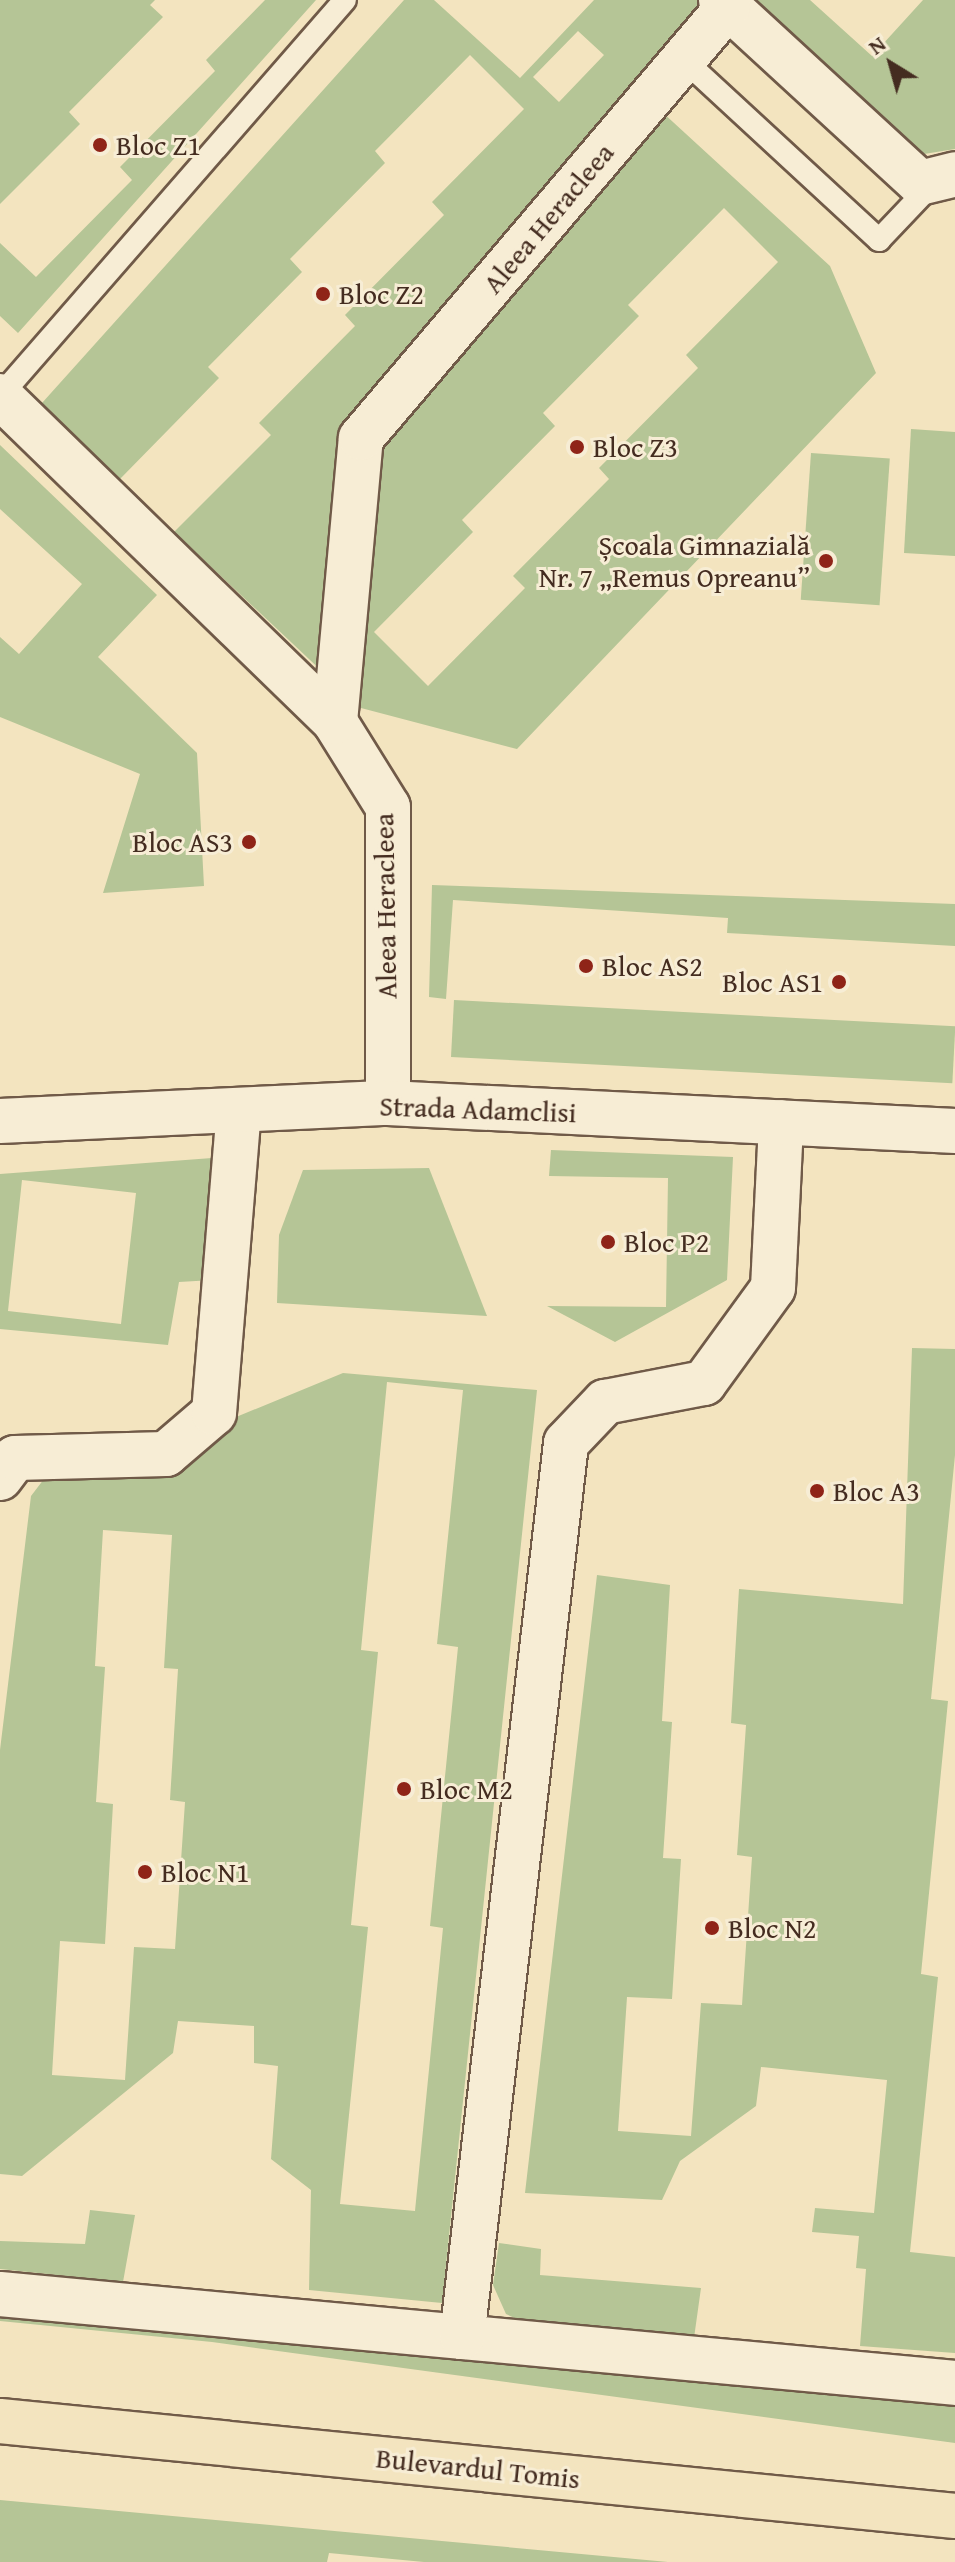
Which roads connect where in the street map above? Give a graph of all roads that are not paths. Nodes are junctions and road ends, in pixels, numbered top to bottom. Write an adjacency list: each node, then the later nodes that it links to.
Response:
1 (345, 0): 5 (lane)
2 (724, 3): 3 (street, Aleea Heracleea); 4 (street, Aleea Heracleea)
3 (683, 59): 4 (lane); 6 (street, Aleea Heracleea)
4 (946, 176)
5 (0, 396): 6 (street, Aleea Heracleea)
6 (335, 722): 7 (street, Aleea Heracleea)
7 (388, 1103): 8 (street, Strada Adamclisi); 10 (street, Strada Adamclisi)
8 (239, 1112): 9 (street, Strada Adamclisi); 12 (street)
9 (0, 1121)
10 (781, 1122): 11 (street, Strada Adamclisi); 14 (street)
11 (955, 1131)
12 (0, 1478)
13 (0, 2294): 14 (street)
14 (462, 2337): 15 (street)
15 (955, 2383)
16 (0, 2421): 17 (main road, Bulevardul Tomis)
17 (955, 2516)

